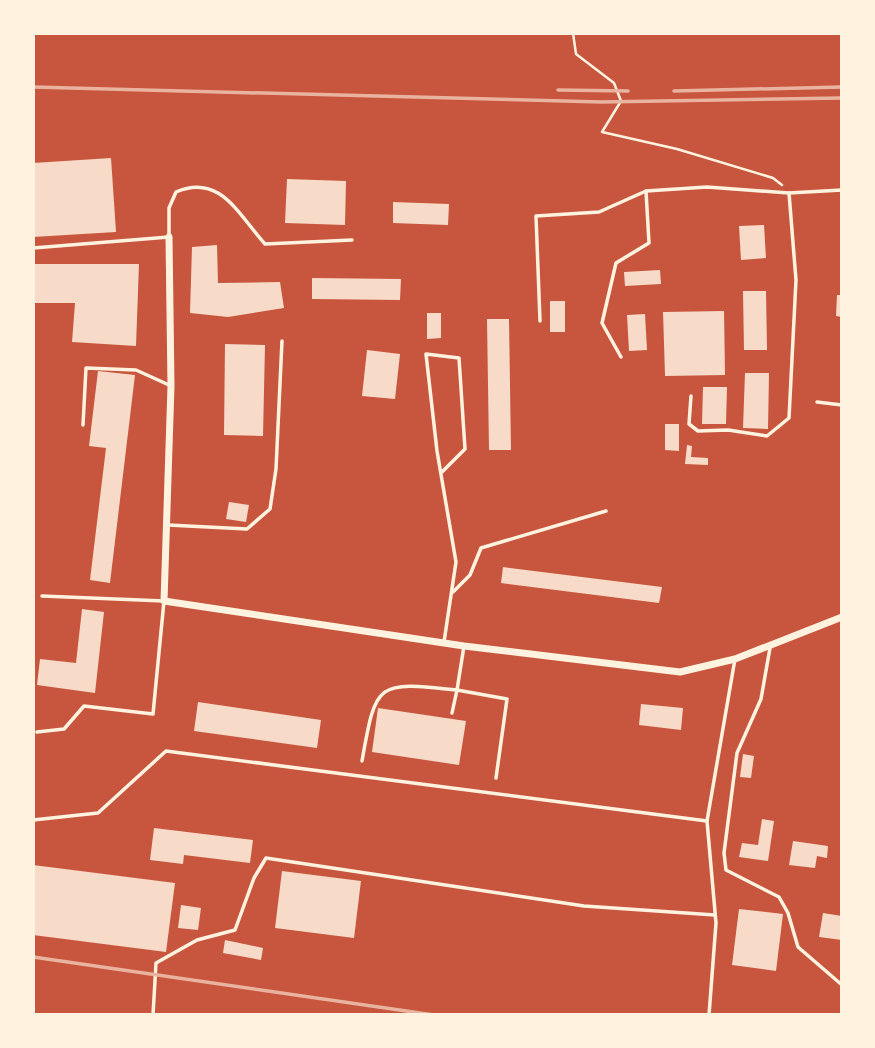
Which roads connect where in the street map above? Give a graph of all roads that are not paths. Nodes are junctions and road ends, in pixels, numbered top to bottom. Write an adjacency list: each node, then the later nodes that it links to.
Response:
1 (842, 190): 3 (lane)
2 (646, 191): 3 (lane); 7 (lane); 9 (lane)
3 (789, 193): 11 (lane)
4 (169, 237): 5 (lane); 6 (lane); 10 (street)
5 (352, 240)
6 (33, 247)
7 (540, 321)
8 (282, 341): 17 (lane)
9 (621, 357)
10 (171, 386): 14 (lane); 17 (street)
11 (691, 396)
12 (817, 402): 13 (lane)
13 (842, 405)
14 (83, 425)
15 (441, 473): 15 (lane); 18 (lane)
16 (606, 511): 18 (lane)
17 (168, 525): 20 (street)
18 (452, 594): 22 (lane)
19 (42, 596): 20 (lane)
20 (164, 601): 22 (street); 28 (lane)
21 (842, 617): 23 (street)
22 (444, 642): 24 (street)
23 (770, 645): 25 (street); 34 (lane)
24 (464, 646): 25 (street); 26 (lane)
25 (735, 659): 32 (lane)
26 (457, 690): 27 (lane); 29 (lane); 30 (lane)
27 (453, 713)
28 (37, 732)
29 (362, 761)
30 (496, 778)
31 (33, 820): 32 (lane)
32 (707, 821): 33 (lane)
33 (715, 915): 35 (lane); 36 (lane)
34 (842, 985)
35 (153, 1015)
36 (709, 1015)

